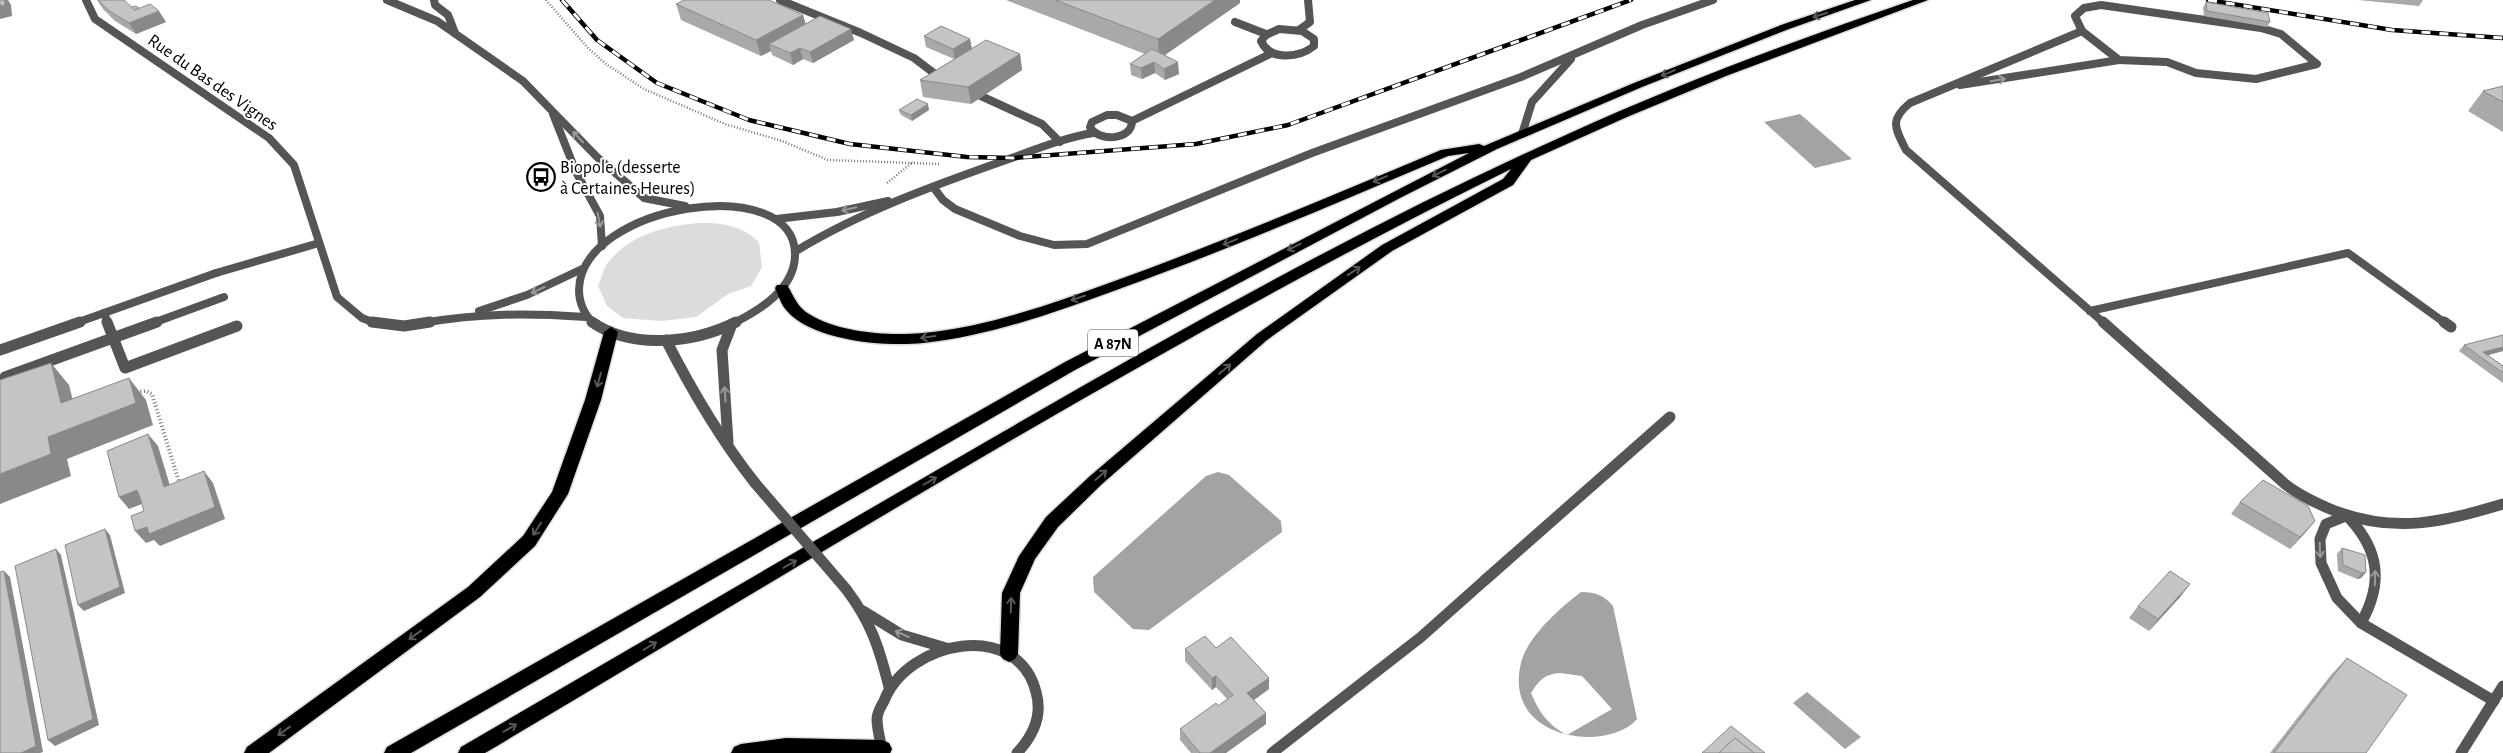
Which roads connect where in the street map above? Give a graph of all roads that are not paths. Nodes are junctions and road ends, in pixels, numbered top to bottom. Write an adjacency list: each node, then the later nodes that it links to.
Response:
1 (86, 0): 31 (street, Rue du Bas des Vignes)
2 (387, 0): 12 (street)
3 (434, 0): 12 (street)
4 (780, 0): 17 (street)
5 (1308, 0): 10 (street)
6 (1713, 0): 15 (street)
7 (1866, 0): 23 (highway, A 87N, one-way to 23)
8 (1923, 0): 26 (highway, A 87N)
9 (1235, 22): 13 (street)
10 (1299, 30): 13 (street); 14 (street)
11 (2082, 31): 16 (street); 16 (street); 18 (street)
12 (455, 33): 20 (street)
13 (1266, 34): 14 (street)
14 (1272, 53): 21 (street)
15 (1574, 56): 23 (street); 27 (street)
16 (2119, 60): 18 (street, one-way to 16)
17 (950, 83)
18 (1950, 86): 37 (street)
19 (959, 87): 24 (street)
20 (552, 111): 29 (street, one-way to 20); 32 (street, one-way to 32)
21 (1132, 121): 22 (street); 22 (street)
22 (1093, 133): 24 (street)
23 (1522, 134): 25 (highway, A 87N)
24 (1060, 142): 27 (street)
25 (1493, 146): 35 (highway, one-way to 35); 65 (highway, A 87N, one-way to 65)
26 (1528, 156): 58 (highway, one-way to 26); 66 (highway, A 87N, one-way to 26)
27 (934, 188): 28 (street)
28 (914, 196): 30 (street, one-way to 30); 33 (street)
29 (689, 207): 30 (street); 32 (street)
30 (776, 219): 33 (street)
31 (319, 243): 38 (street); 39 (street, Rue du Bas des Vignes)
32 (602, 246): 34 (street)
33 (796, 251): 35 (street)
34 (582, 269): 39 (street, Rue du Bas des Vignes, one-way to 39); 40 (street)
35 (782, 288): 41 (street)
36 (224, 297): 45 (street)
37 (2090, 311): 43 (street); 54 (street)
38 (104, 313): 45 (street); 47 (street)
39 (469, 315): 40 (street, Rue du Bas des Vignes)
40 (586, 316): 44 (street)
41 (732, 324): 46 (street); 52 (street, one-way to 41)
42 (237, 326): 48 (street)
43 (2451, 327)
44 (611, 332): 46 (street); 64 (highway, one-way to 64)
45 (114, 338): 48 (street); 49 (street)
46 (666, 340): 52 (street)
47 (0, 350)
48 (126, 368): 50 (street)
49 (4, 377)
50 (128, 380)
51 (1670, 417): 70 (street)
52 (728, 443): 55 (street, bridge)
53 (2503, 504): 54 (street)
54 (2346, 516): 56 (street, one-way to 54); 56 (street, one-way to 56)
55 (863, 611): 57 (street, one-way to 55); 60 (street)
56 (2361, 623): 61 (street)
57 (946, 648): 58 (street); 60 (street)
58 (1009, 654): 62 (street)
59 (2503, 686): 61 (street)
60 (889, 687): 63 (street)
61 (2494, 701): 71 (street)
62 (1031, 738): 68 (street); 69 (street)
63 (884, 751): 67 (highway)
64 (254, 753)
65 (394, 753)
66 (468, 753)
67 (741, 753)
68 (1017, 753)
69 (1031, 753)
70 (1272, 753)
71 (2461, 753)

